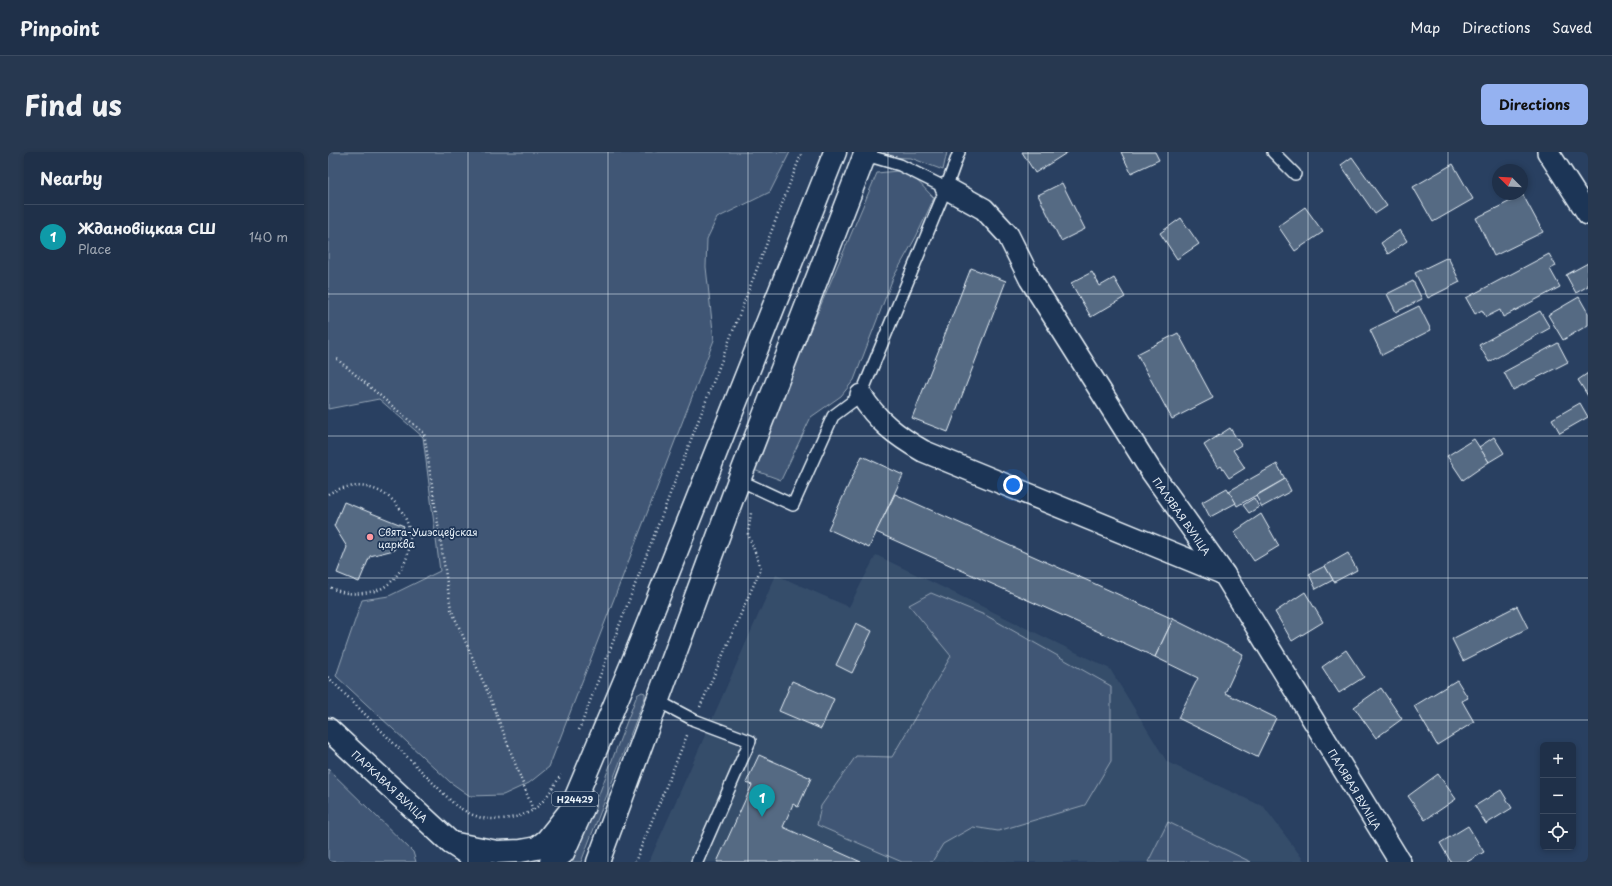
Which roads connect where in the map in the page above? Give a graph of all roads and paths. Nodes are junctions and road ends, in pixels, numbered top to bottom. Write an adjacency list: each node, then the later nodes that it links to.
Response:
1 (802, 152): 21 (path)
2 (835, 152): 16 (main road)
3 (959, 152): 8 (lane)
4 (1273, 152): 7 (lane)
5 (1548, 152): 9 (street)
6 (866, 153): 8 (lane); 12 (main road)
7 (1295, 174)
8 (946, 188): 11 (lane); 14 (street, ПАЛЯВАЯ ВУЛІЦА)
9 (1588, 214)
10 (337, 358): 23 (path)
11 (861, 395): 12 (lane); 14 (street)
12 (748, 485): 18 (main road); 19 (path)
13 (328, 494): 15 (path)
14 (1224, 574): 30 (street, ПАЛЯВАЯ ВУЛІЦА)
15 (328, 586)
16 (633, 661): 24 (main road, Н24429); 26 (main road)
17 (328, 677): 23 (path)
18 (658, 701): 19 (lane); 27 (main road)
19 (694, 720): 28 (path); 29 (lane)
20 (328, 729): 24 (main road, ПАРКАВАЯ ВУЛІЦА)
21 (578, 735)
22 (563, 772): 23 (path)
23 (533, 810)
24 (455, 853): 25 (main road, ПАРКАВАЯ ВУЛІЦА)
25 (480, 862)
26 (551, 862)
27 (598, 862)
28 (635, 862)
29 (697, 862)
30 (1400, 862)

